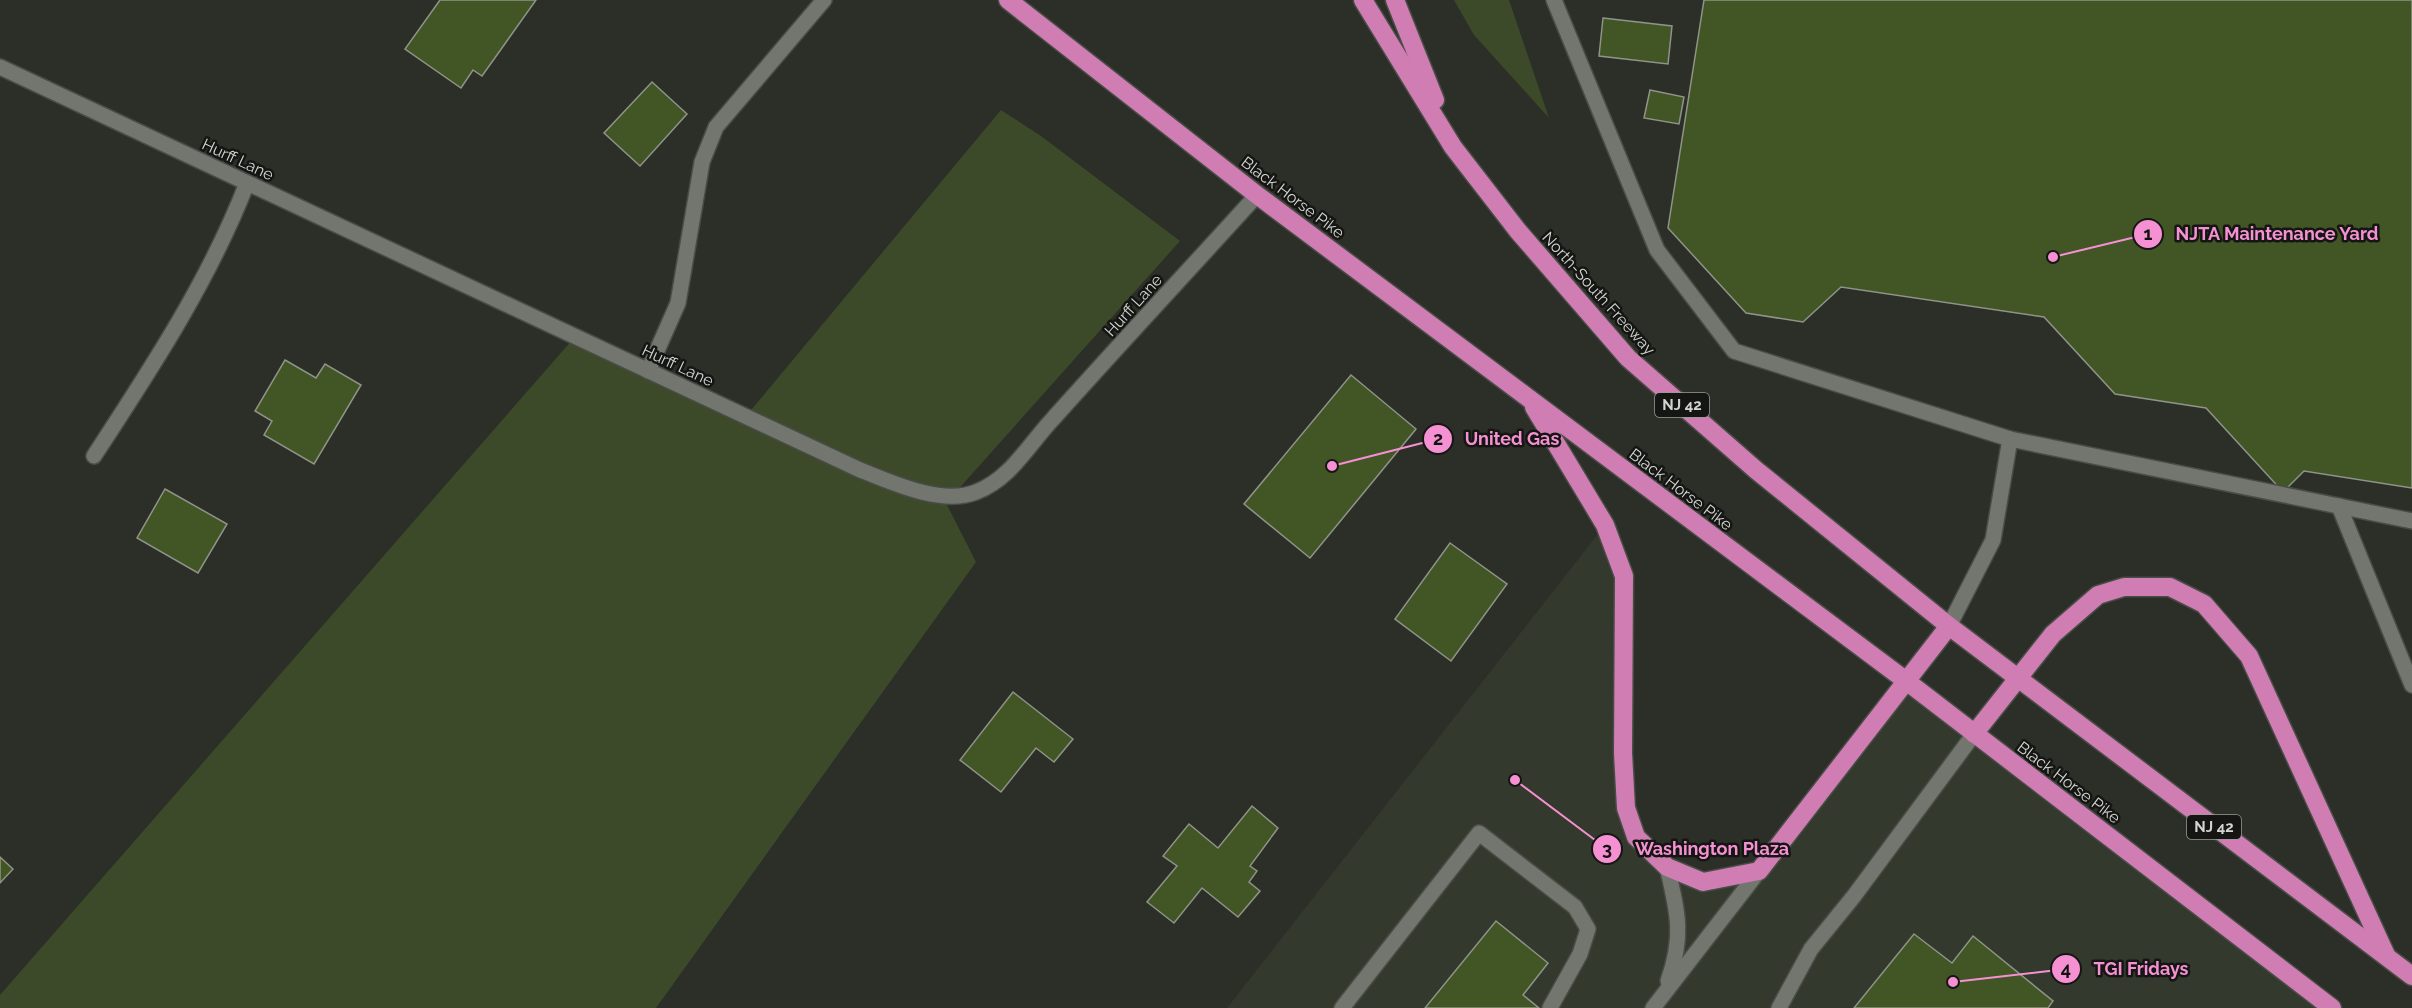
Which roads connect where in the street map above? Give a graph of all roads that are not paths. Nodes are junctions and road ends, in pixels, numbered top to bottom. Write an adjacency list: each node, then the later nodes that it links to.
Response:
1 (824, 0): 10 (street)
2 (1008, 0): 9 (highway, Black Horse Pike)
3 (1363, 0): 7 (highway, North-South Freeway / NJ 42)
4 (1395, 0): 7 (highway)
5 (1554, 0): 12 (street)
6 (0, 67): 8 (street, Hurff Lane)
7 (1453, 147): 16 (highway, North-South Freeway / NJ 42)
8 (247, 183): 10 (street, Hurff Lane); 13 (street)
9 (1257, 195): 10 (street, Hurff Lane); 11 (highway, Black Horse Pike)
10 (648, 371)
11 (1528, 398): 18 (highway, Black Horse Pike); 21 (highway)
12 (2010, 439): 14 (street); 16 (street)
13 (94, 456)
14 (2339, 506): 15 (street); 19 (street)
15 (2412, 521)
16 (1949, 626): 17 (highway, NJ 42); 18 (highway)
17 (2016, 678): 20 (highway); 23 (highway, NJ 42); 23 (highway)
18 (1905, 681): 20 (highway, Black Horse Pike); 22 (highway)
19 (2412, 685)
20 (1974, 734): 28 (street); 29 (highway, Black Horse Pike)
21 (1667, 867): 22 (highway); 25 (street)
22 (1759, 872): 25 (street)
23 (2386, 957): 24 (highway, NJ 42)
24 (2412, 976)
25 (1658, 1002)
26 (1342, 1008): 27 (street)
27 (1550, 1008)
28 (1779, 1008)
29 (2332, 1008)

